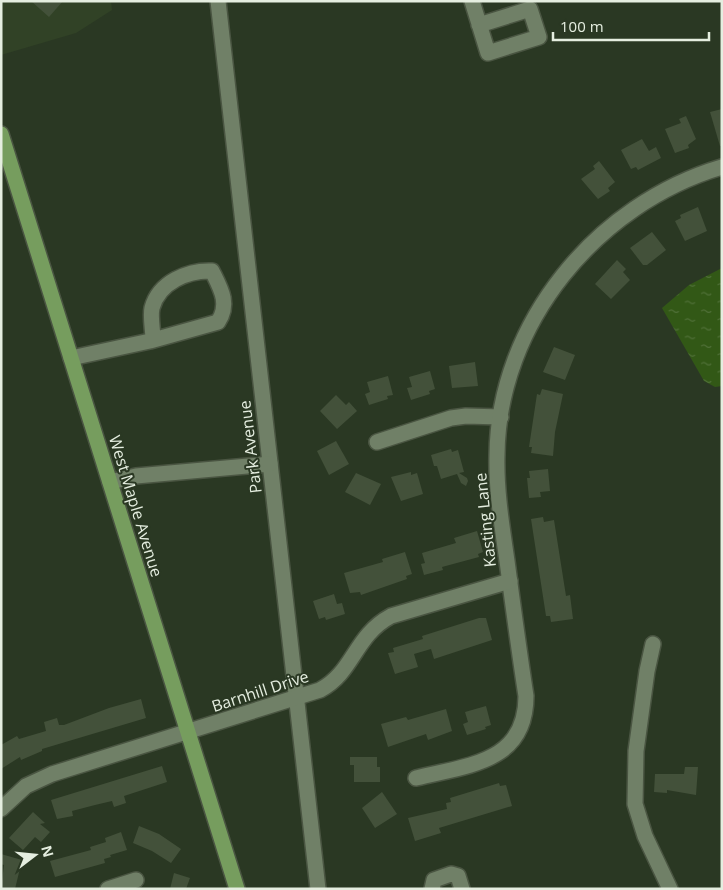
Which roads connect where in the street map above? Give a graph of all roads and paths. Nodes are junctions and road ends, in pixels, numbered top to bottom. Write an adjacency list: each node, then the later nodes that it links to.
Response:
1 (218, 1): 10 (street, Park Avenue)
2 (472, 1): 3 (street)
3 (479, 25)
4 (1, 134): 7 (main road, West Maple Avenue)
5 (722, 167): 8 (street, Kasting Lane)
6 (153, 340): 6 (street); 7 (street)
7 (71, 358): 11 (main road, West Maple Avenue)
8 (501, 417): 9 (street); 12 (street, Kasting Lane)
9 (377, 442)
10 (270, 464): 11 (street); 14 (street, Park Avenue)
11 (110, 482): 15 (main road, West Maple Avenue)
12 (510, 581): 14 (street, Barnhill Drive); 16 (street, Kasting Lane)
13 (653, 644): 24 (street)
14 (296, 698): 15 (street, Barnhill Drive); 21 (street, Park Avenue)
15 (188, 732): 17 (street, Barnhill Drive); 20 (main road, West Maple Avenue)
16 (416, 778)
17 (1, 809)
18 (136, 880): 19 (street)
19 (108, 889)
20 (237, 889)
21 (318, 889)
22 (432, 889): 23 (street)
23 (462, 889)
24 (670, 889)

